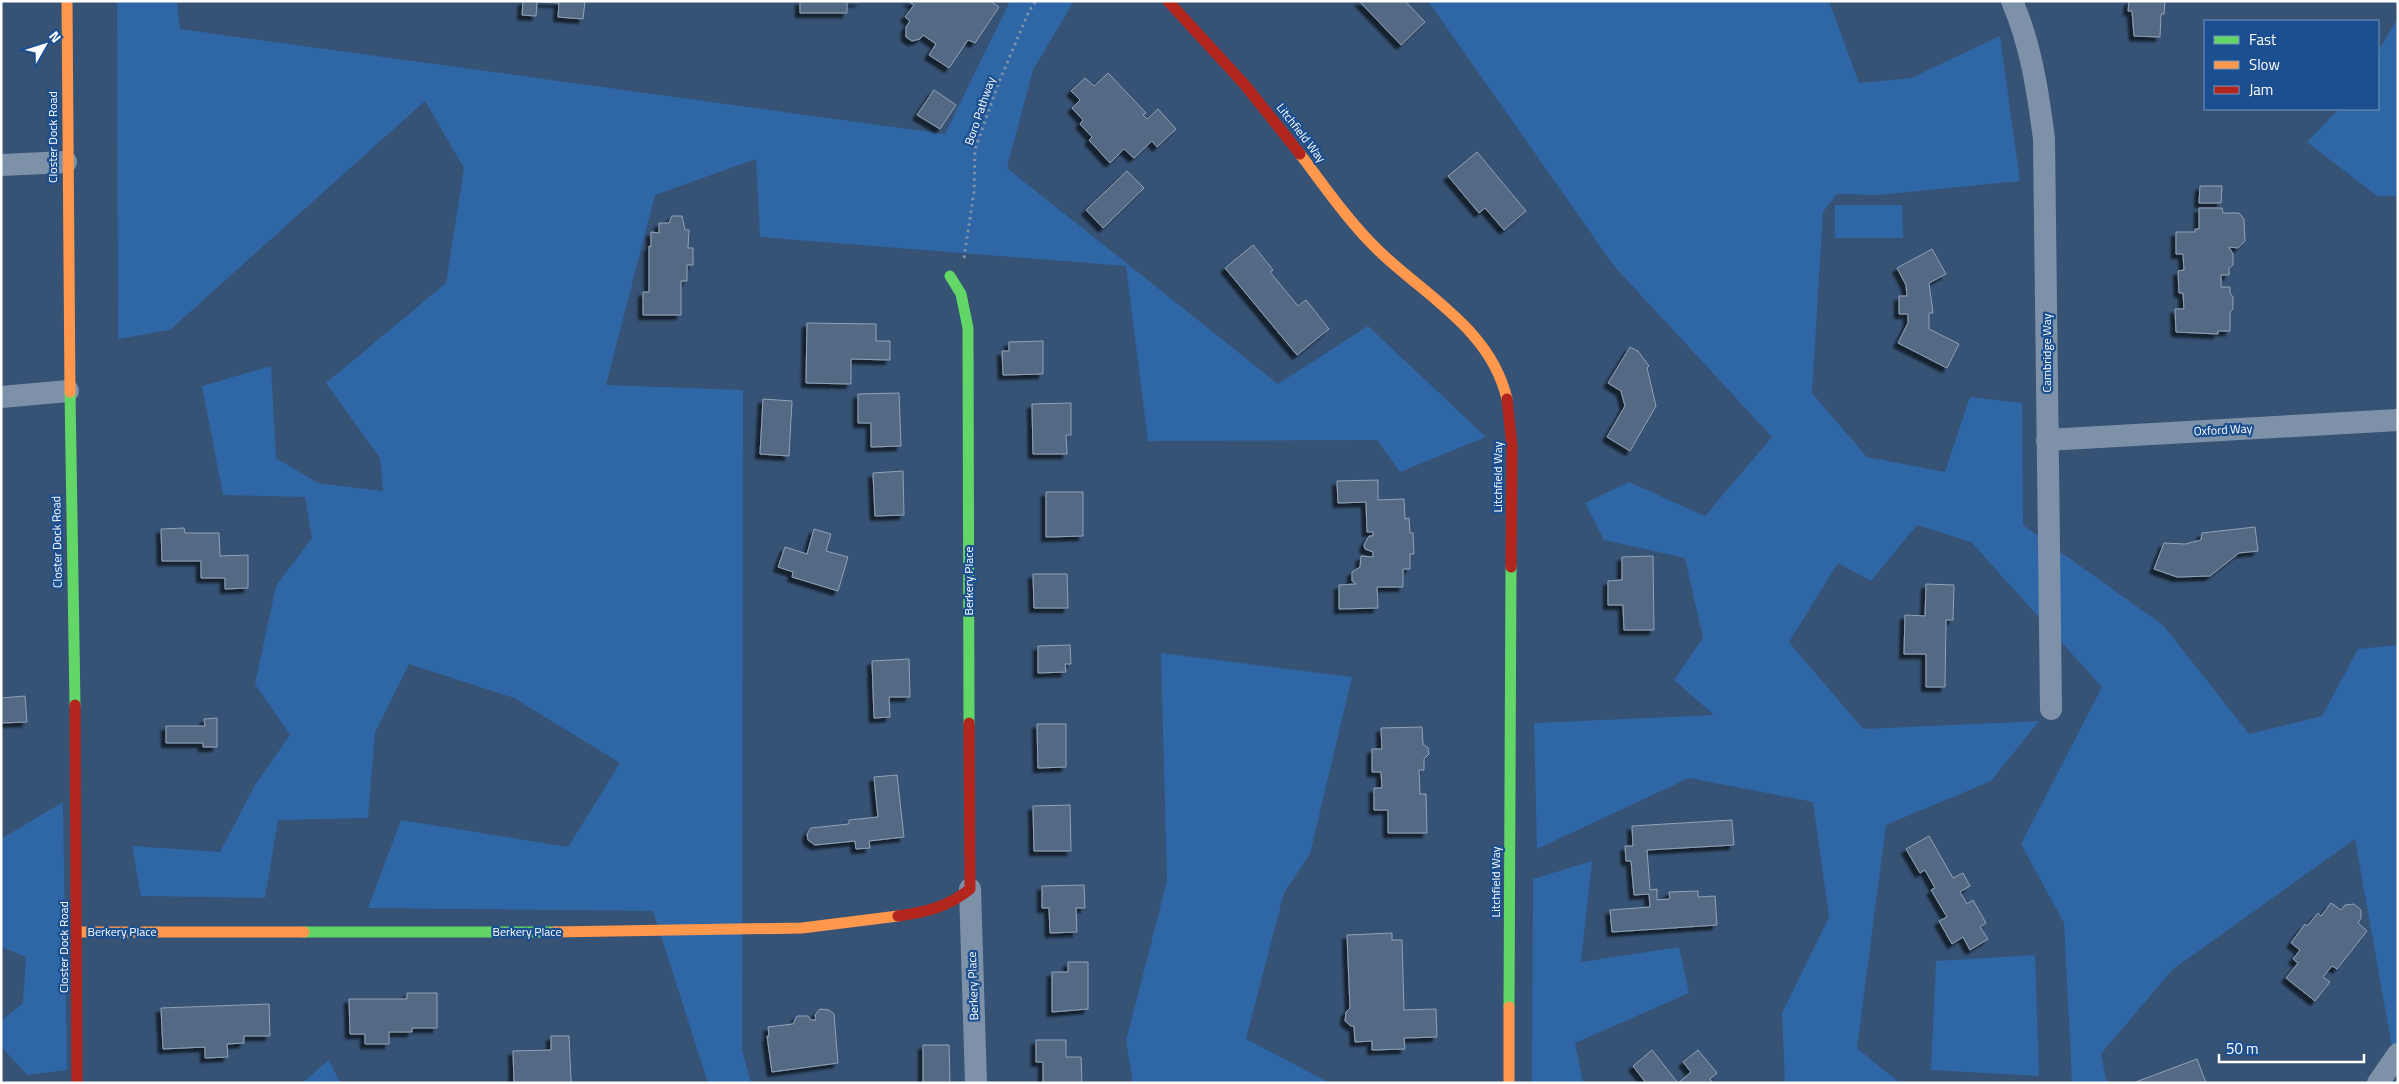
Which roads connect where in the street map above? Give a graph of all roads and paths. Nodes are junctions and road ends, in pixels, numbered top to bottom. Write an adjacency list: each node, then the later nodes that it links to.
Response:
1 (67, 1): 5 (street, Closter Dock Road)
2 (1036, 1): 8 (path, Boro Pathway)
3 (1168, 1): 19 (street, Litchfield Way)
4 (2012, 1): 12 (street, Cambridge Way)
5 (66, 162): 6 (street); 9 (street, Closter Dock Road)
6 (1, 165)
7 (950, 276): 8 (street, Berkery Place)
8 (961, 294): 14 (street, Berkery Place)
9 (68, 391): 10 (street); 15 (street, Closter Dock Road)
10 (1, 397)
11 (2398, 420): 12 (street, Oxford Way)
12 (2048, 440): 13 (street, Cambridge Way)
13 (2051, 709)
14 (970, 890): 15 (street, Berkery Place); 18 (street, Berkery Place)
15 (78, 932): 17 (street, Closter Dock Road)
16 (2398, 1054): 20 (street)
17 (77, 1083)
18 (976, 1083)
19 (1509, 1083)
20 (2378, 1083)

